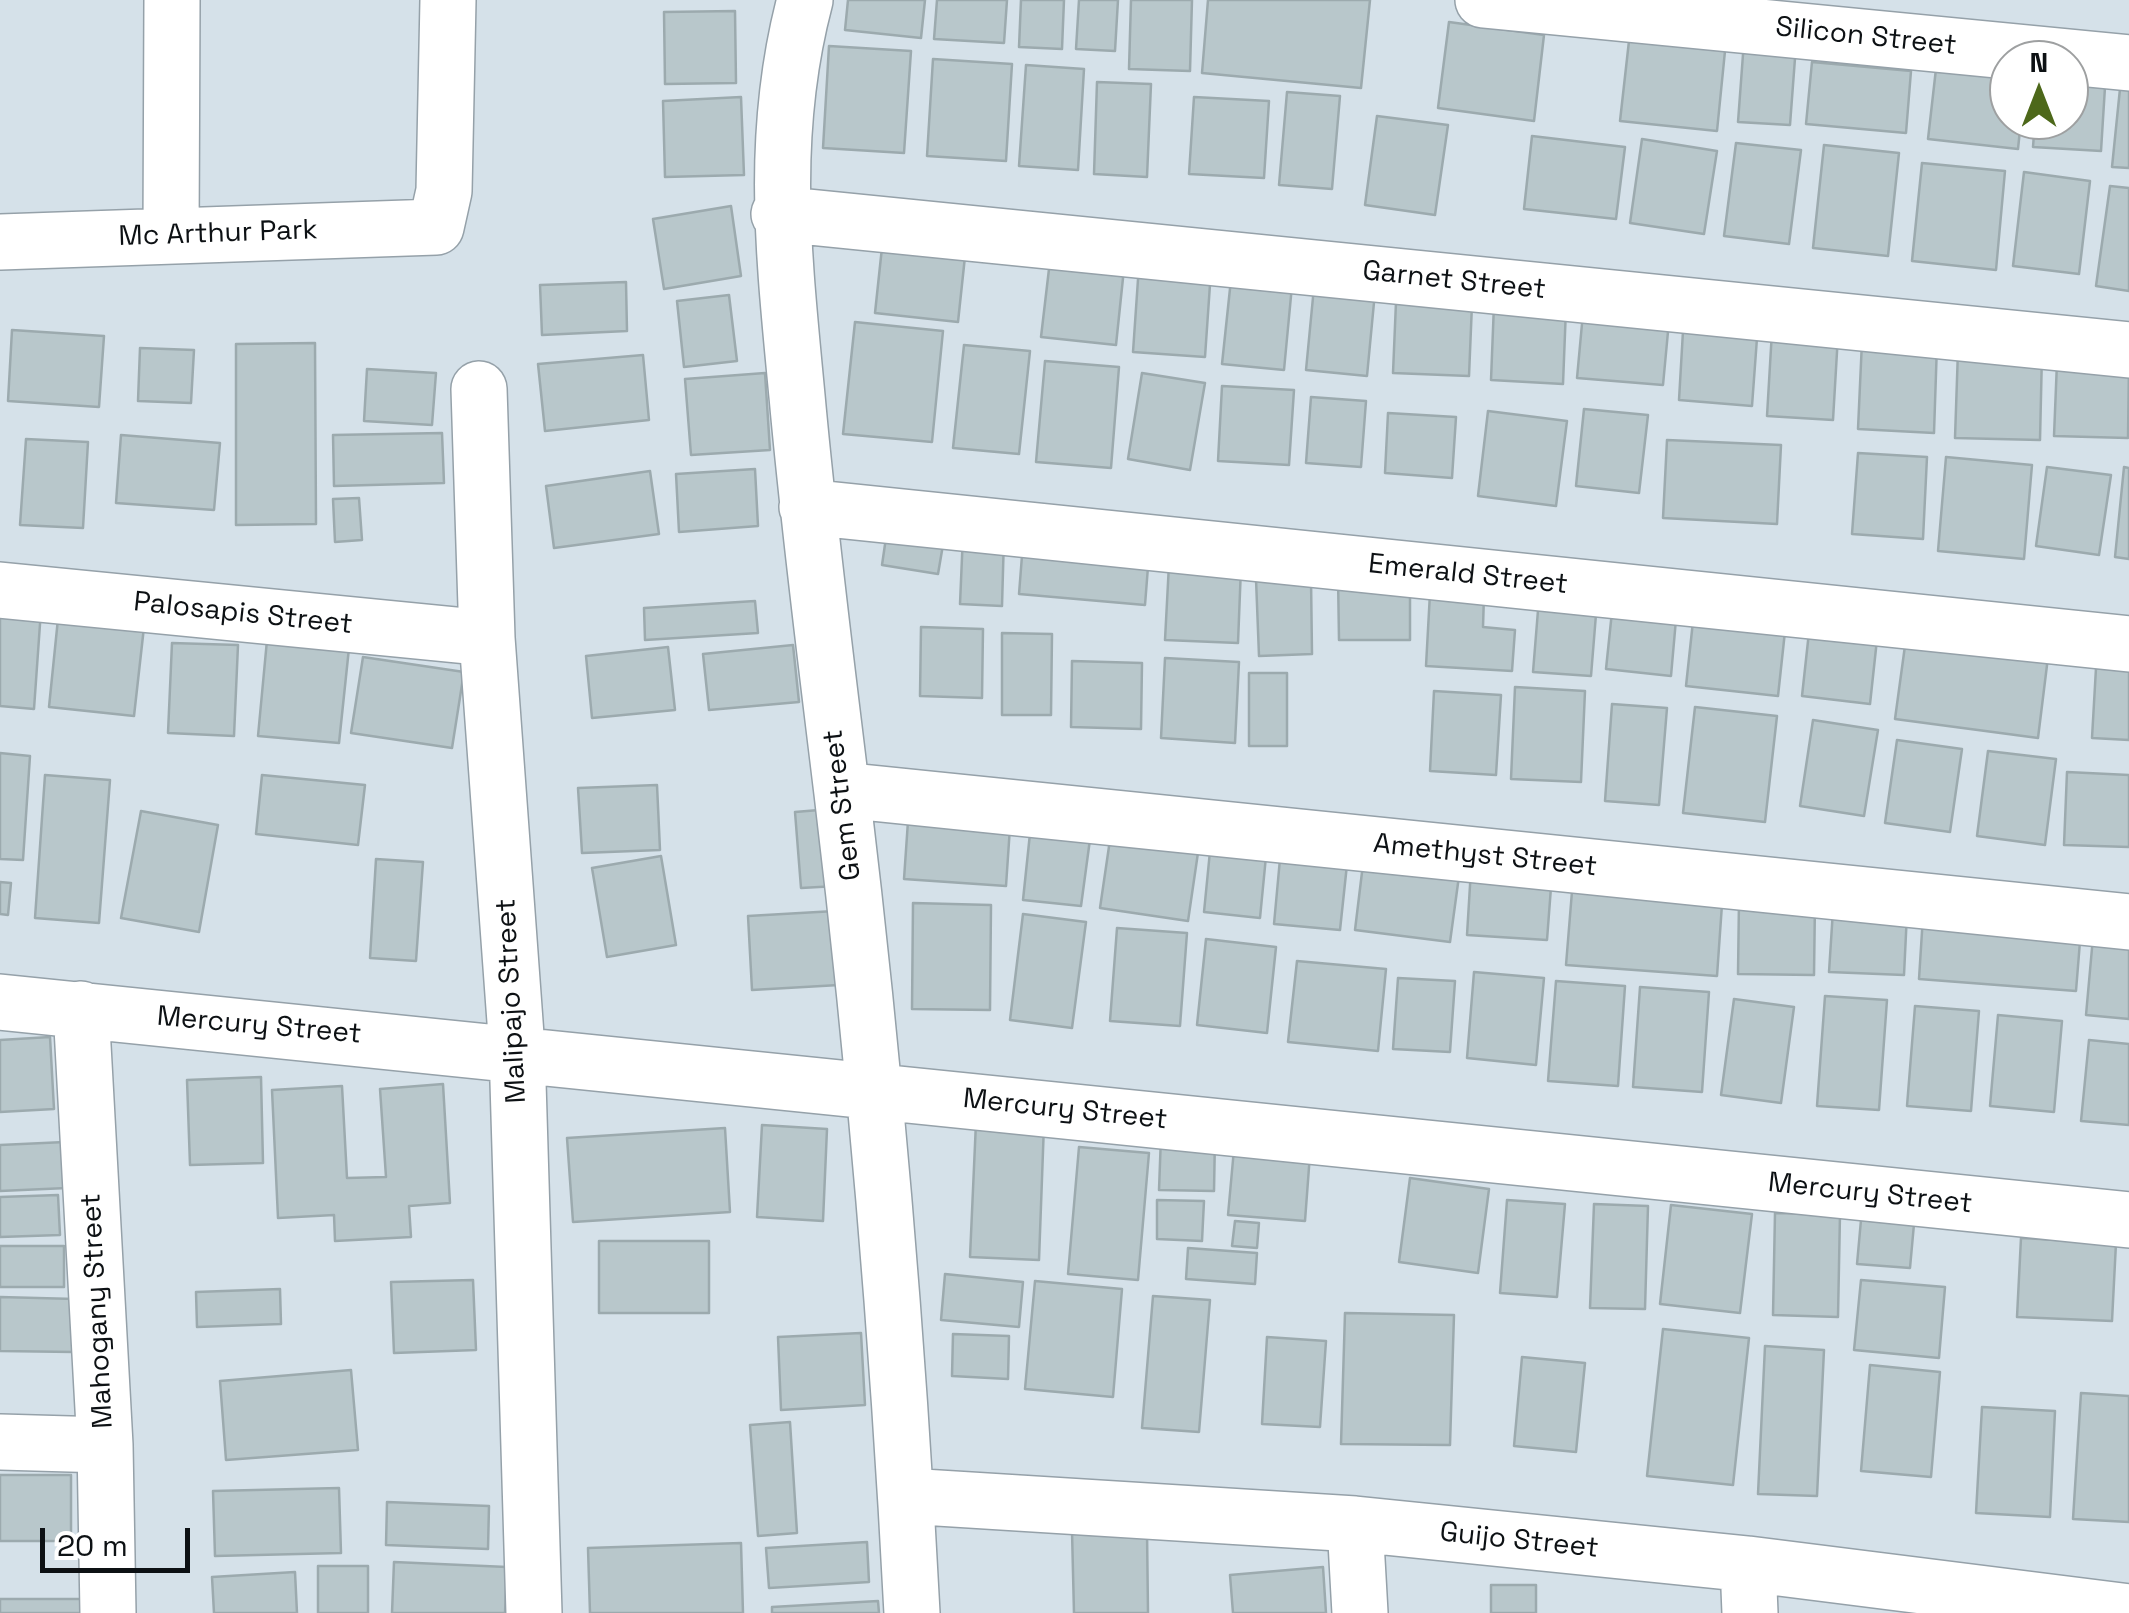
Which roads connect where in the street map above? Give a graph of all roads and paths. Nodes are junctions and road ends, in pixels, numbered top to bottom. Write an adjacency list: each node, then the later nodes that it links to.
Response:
1 (172, 0): 7 (street)
2 (448, 0): 7 (street, Mc Arthur Park)
3 (805, 0): 6 (street, Gem Street)
4 (1483, 0): 5 (street, Silicon Street)
5 (2129, 62)
6 (779, 214): 9 (street, Garnet Street); 11 (street, Gem Street)
7 (172, 236): 8 (street, Mc Arthur Park)
8 (0, 242)
9 (2129, 350)
10 (479, 389): 13 (street, Malipajo Street)
11 (807, 507): 14 (street, Emerald Street); 15 (street, Gem Street)
12 (0, 590): 13 (street, Palosapis Street)
13 (487, 638): 19 (street, Malipajo Street)
14 (2129, 644)
15 (842, 790): 16 (street, Amethyst Street); 20 (street, Gem Street)
16 (2129, 922)
17 (0, 1002): 18 (street, Mercury Street)
18 (82, 1010): 19 (street, Mercury Street); 23 (street, Mahogany Street)
19 (518, 1049): 20 (street, Mercury Street); 29 (street, Malipajo Street)
20 (877, 1091): 21 (street, Mercury Street); 24 (street, Gem Street)
21 (2129, 1220)
22 (0, 1442): 23 (street)
23 (105, 1445): 28 (street, Mahogany Street)
24 (906, 1496): 25 (street, Guijo Street); 30 (street, Gem Street)
25 (1355, 1524): 26 (street, Guijo Street); 31 (street)
26 (1749, 1589): 27 (street, Guijo Street)
27 (2129, 1612)
28 (108, 1613)
29 (534, 1613)
30 (912, 1613)
31 (1360, 1613)

